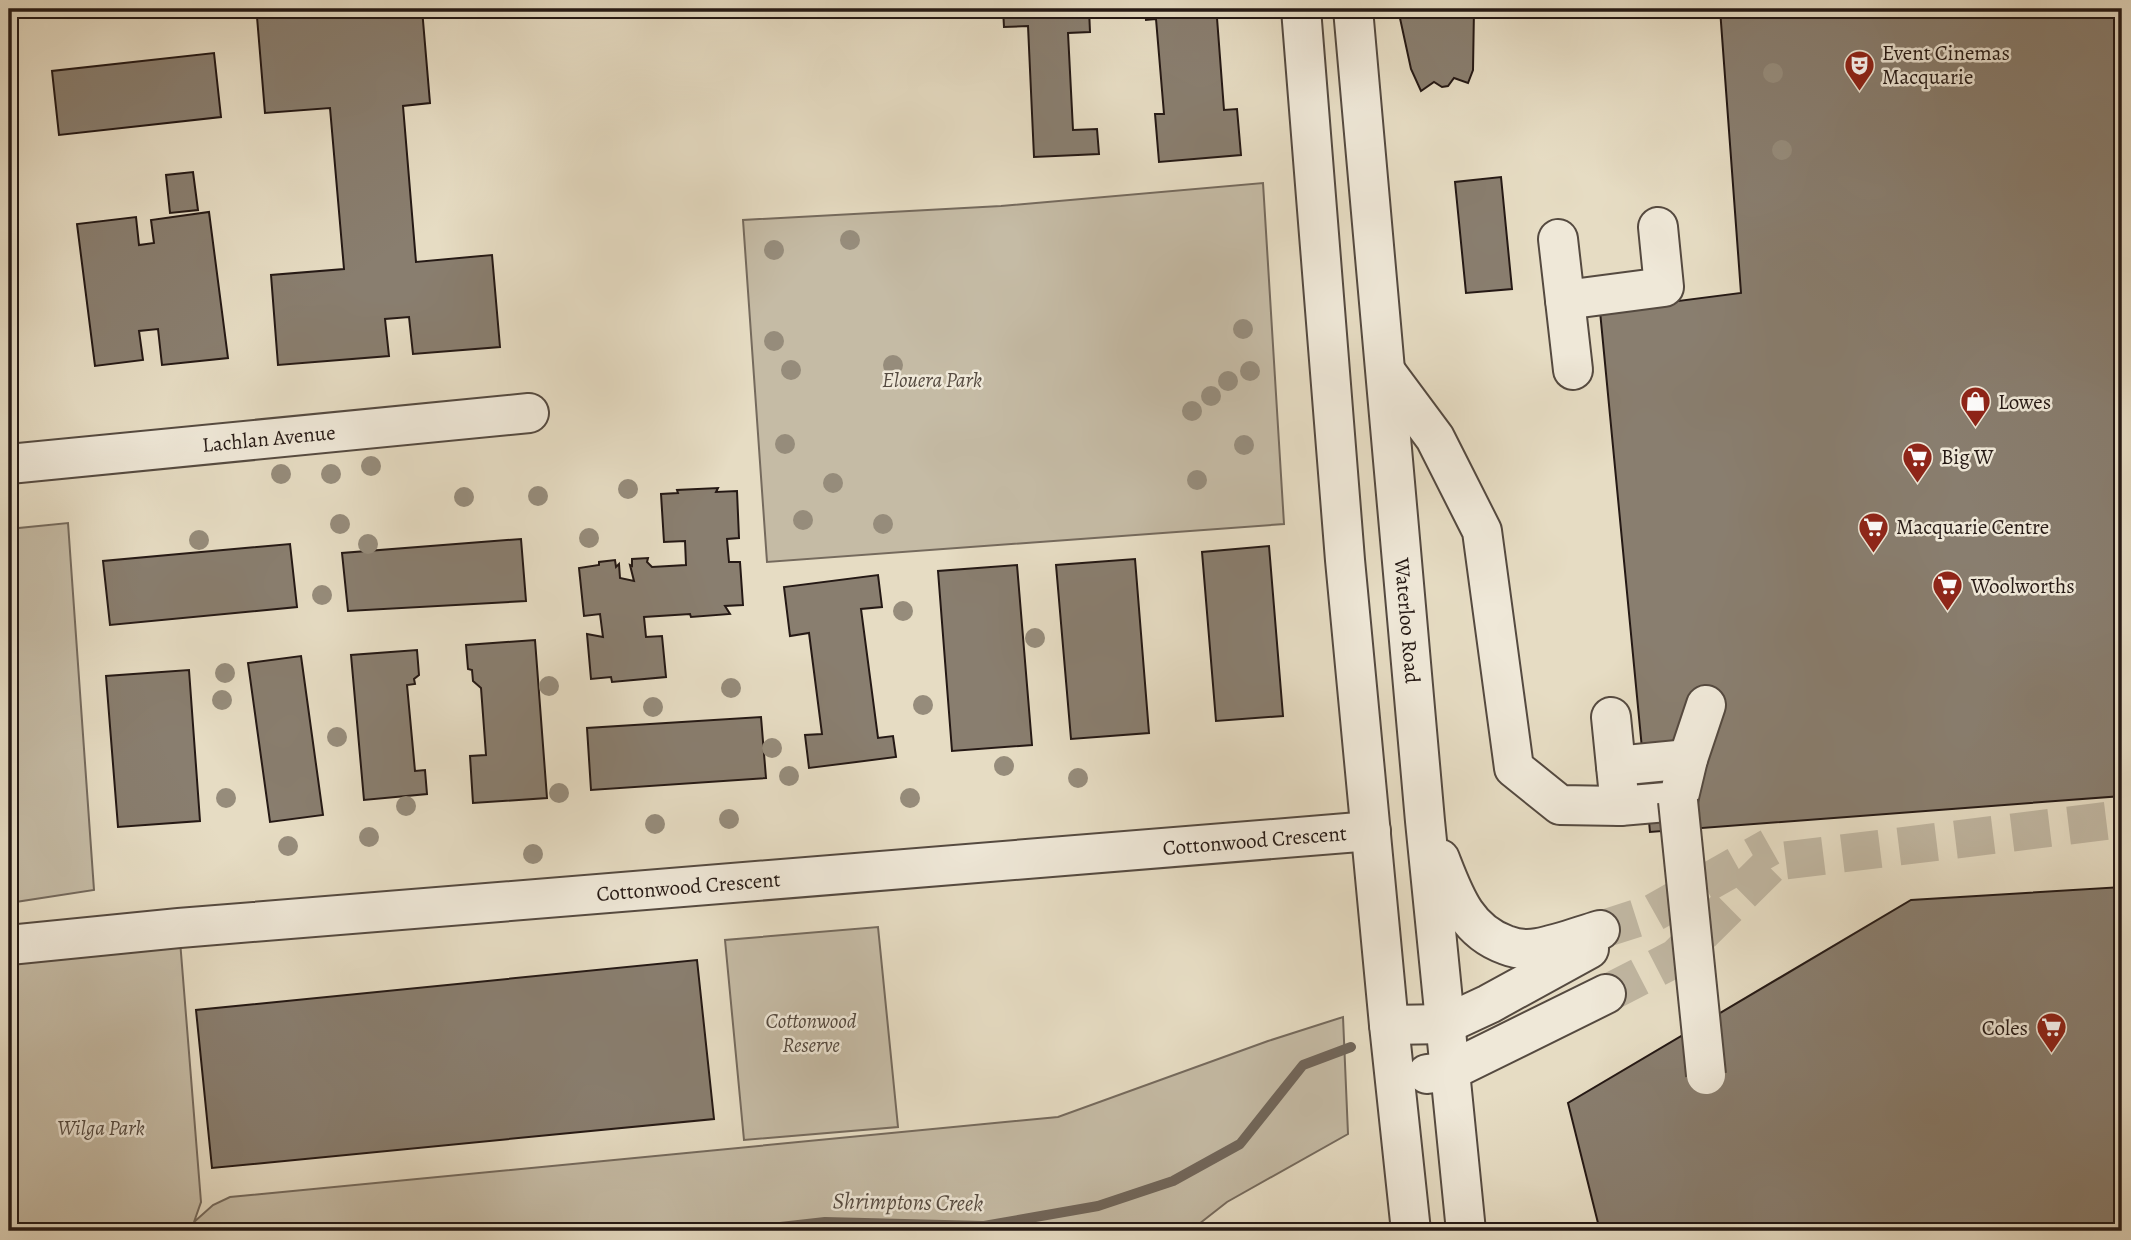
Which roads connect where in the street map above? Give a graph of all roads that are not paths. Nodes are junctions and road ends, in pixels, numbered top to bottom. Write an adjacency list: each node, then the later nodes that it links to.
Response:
1 (1301, 9): 17 (street)
2 (1353, 9): 7 (street, Waterloo Road)
3 (1658, 227): 5 (street)
4 (1558, 239): 5 (street)
5 (1565, 300): 6 (street)
6 (1573, 370)
7 (1386, 372): 15 (street); 16 (street, Waterloo Road)
8 (529, 413): 9 (street, Lachlan Avenue)
9 (9, 464)
10 (1706, 705): 12 (street)
11 (1611, 717): 13 (street)
12 (1688, 759): 13 (street); 14 (street)
13 (1616, 766): 15 (street)
14 (1678, 801): 15 (street); 23 (street, bridge)
15 (1620, 806)
16 (1425, 821): 20 (street, Waterloo Road); 20 (street)
17 (1371, 831): 18 (street, Cottonwood Crescent); 21 (street)
18 (9, 945)
19 (1606, 994): 22 (street)
20 (1446, 1024): 21 (street); 22 (street, Waterloo Road)
21 (1389, 1025): 24 (street)
22 (1450, 1071): 24 (street); 25 (street, Waterloo Road)
23 (1706, 1075)
24 (1395, 1077): 26 (street)
25 (1467, 1228)
26 (1411, 1231)

